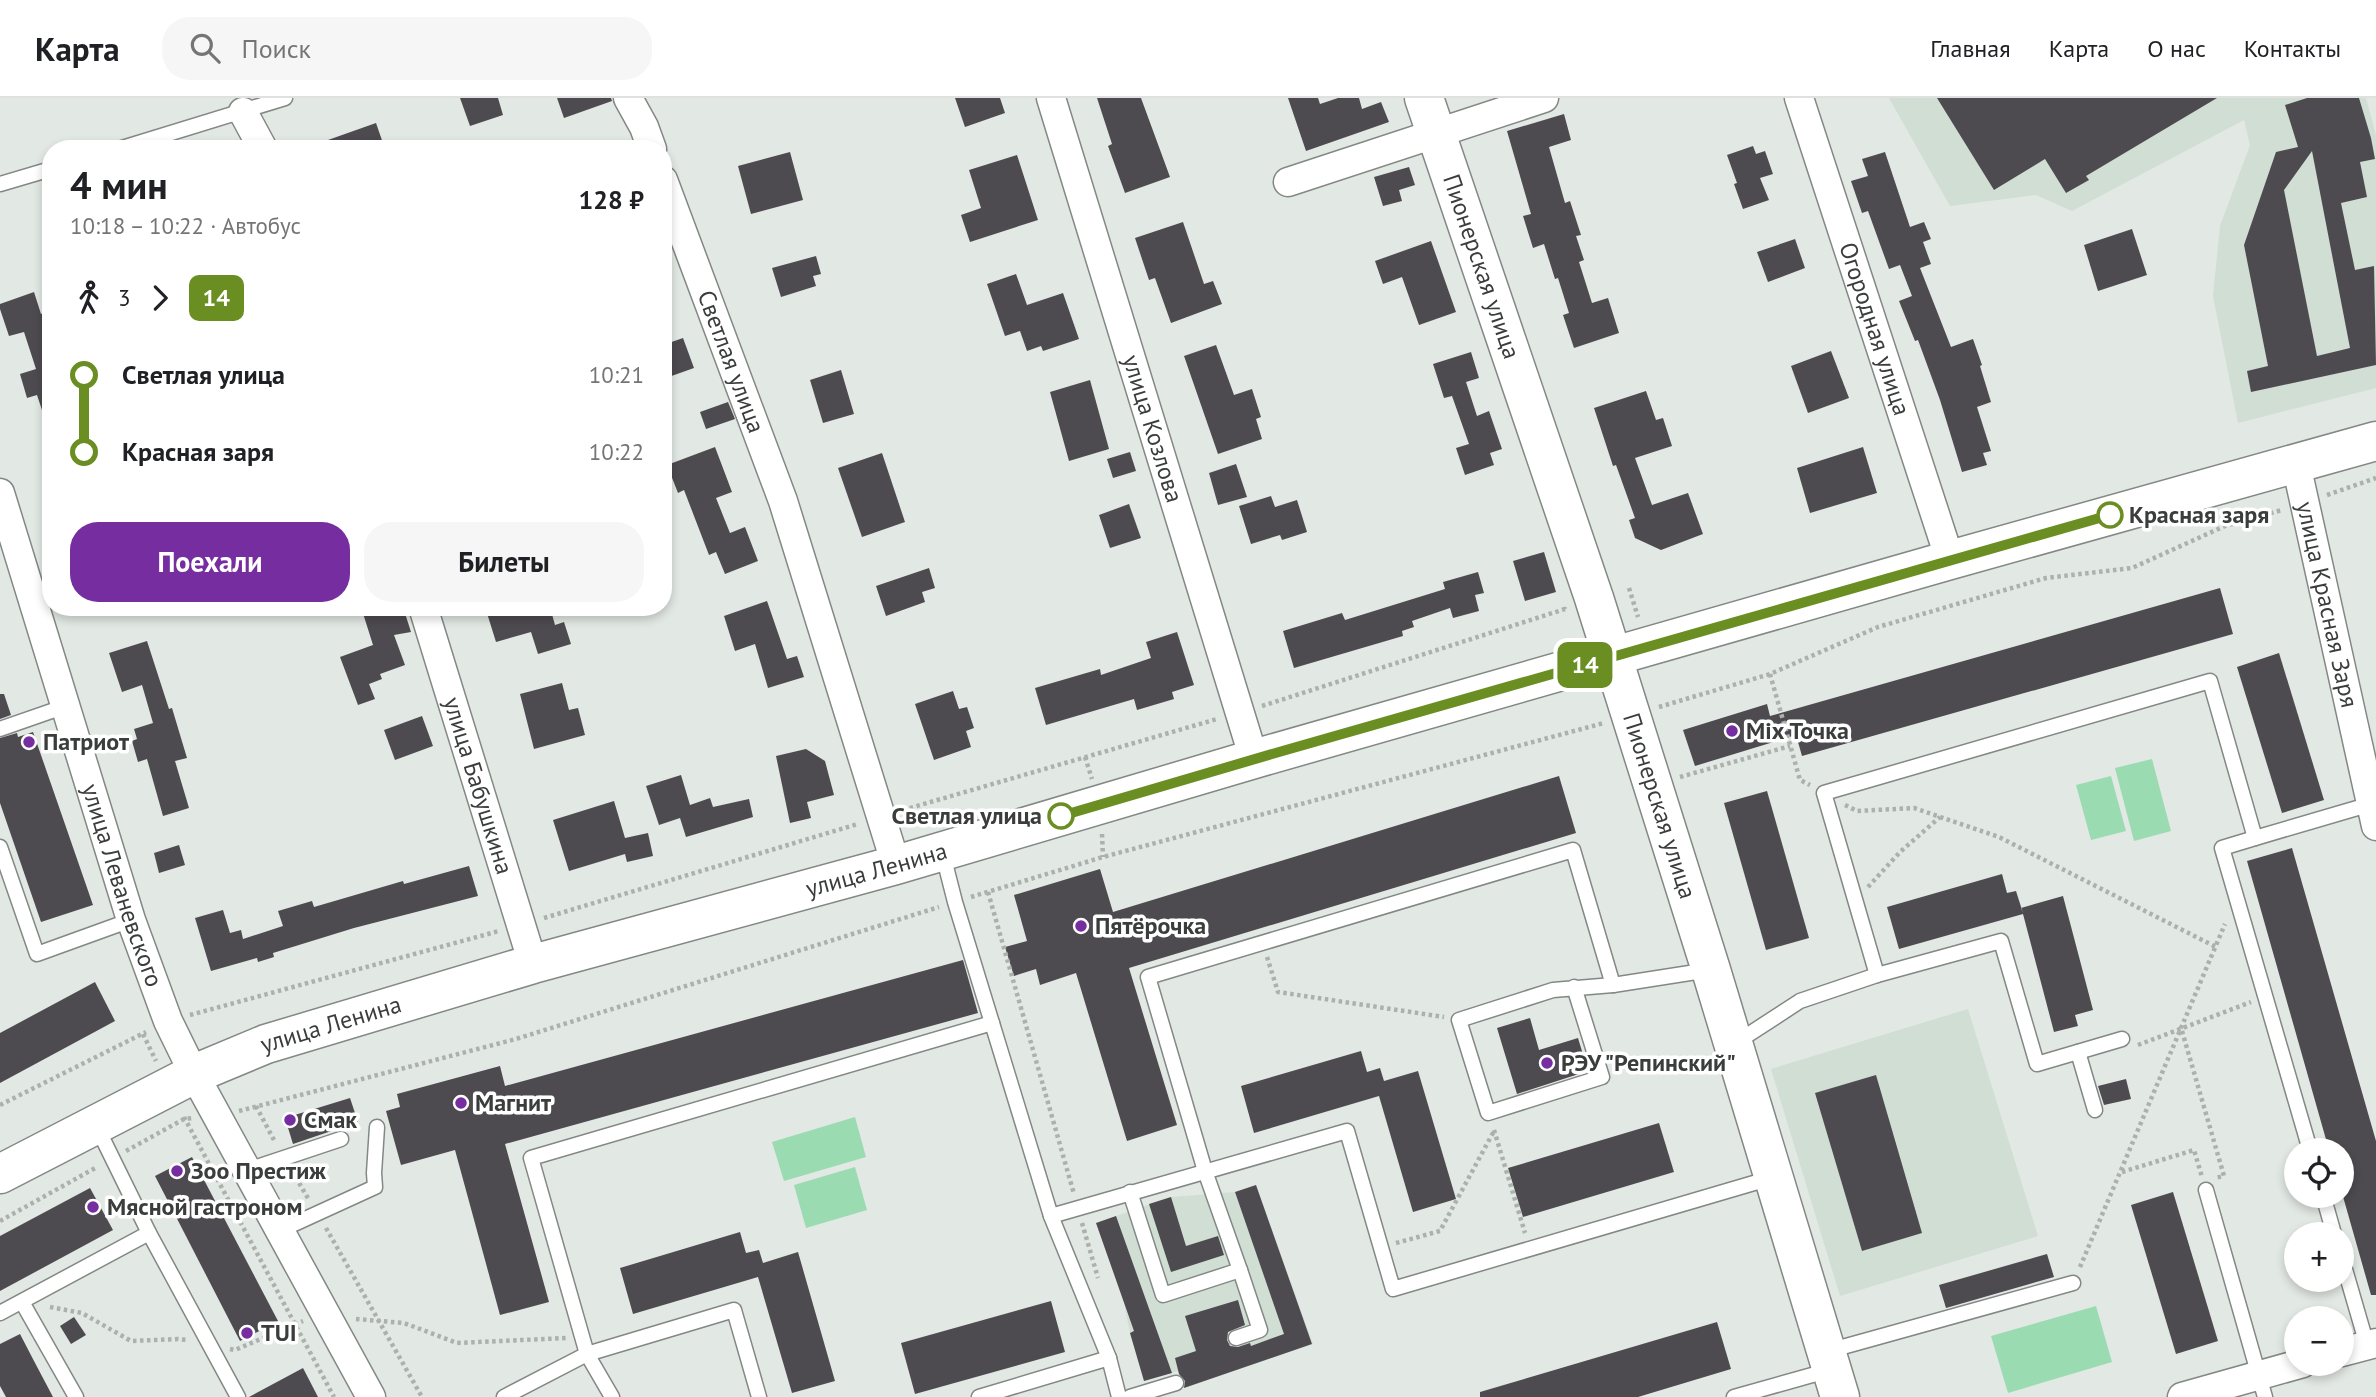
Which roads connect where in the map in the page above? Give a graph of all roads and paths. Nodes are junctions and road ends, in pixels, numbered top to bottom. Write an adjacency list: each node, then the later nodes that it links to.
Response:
1 (285, 98): 6 (lane)
2 (628, 98): 10 (street)
3 (1051, 98): 31 (street, улица Козлова)
4 (1544, 98): 7 (street)
5 (1798, 98): 20 (street, Огородная улица)
6 (243, 112): 8 (lane); 9 (street)
7 (1430, 116): 12 (street); 24 (main road, Пионерская улица)
8 (149, 140)
9 (258, 140)
10 (649, 140)
11 (42, 172): 13 (lane)
12 (1288, 182)
13 (0, 184)
14 (672, 204): 42 (street, Светлая улица)
15 (2376, 441): 16 (main road, улица Ленина)
16 (2295, 464): 19 (street, улица Красная Заря); 20 (main road, улица Ленина)
17 (2376, 478): 19 (path)
18 (0, 493): 26 (street, улица Леваневского)
19 (2304, 504): 25 (path); 35 (street, улица Красная Заря)
20 (1950, 560): 24 (main road, улица Ленина)
21 (1629, 588): 23 (path)
22 (426, 616): 50 (street, улица Бабушкина)
23 (1638, 617)
24 (1612, 657): 27 (main road, Пионерская улица); 31 (main road, улица Ленина)
25 (1770, 674): 27 (path); 29 (path)
26 (66, 706): 28 (lane); 47 (street, улица Леваневского)
27 (1630, 714): 41 (path); 51 (main road, Пионерская улица)
28 (0, 729)
29 (1790, 746): 32 (path); 34 (path)
30 (1085, 757): 33 (path)
31 (1254, 759): 40 (main road, улица Ленина)
32 (1675, 778)
33 (1095, 787)
34 (1824, 793): 36 (path); 38 (lane); 46 (lane)
35 (2374, 815): 38 (lane)
36 (1941, 817): 46 (path); 49 (path)
37 (1102, 825): 41 (path)
38 (2255, 838): 44 (lane)
39 (0, 847): 47 (lane)
40 (942, 852): 42 (main road, улица Ленина); 45 (lane)
41 (1103, 857): 43 (path)
42 (896, 865): 50 (main road, улица Ленина)
43 (988, 892): 45 (path); 86 (path)
44 (2236, 897): 49 (path); 55 (lane)
45 (955, 902): 58 (lane); 66 (path)
46 (1855, 902): 52 (lane)
47 (131, 920): 57 (street, улица Леваневского)
48 (1262, 943): 53 (lane); 56 (path); 80 (lane)
49 (2216, 947): 59 (path)
50 (533, 964): 64 (main road, улица Ленина)
51 (1711, 970): 53 (lane); 62 (main road, Пионерская улица)
52 (1877, 975): 62 (lane); 63 (lane)
53 (1613, 985): 54 (lane)
54 (1574, 987): 56 (lane); 69 (lane)
55 (2265, 996): 59 (path); 75 (lane)
56 (1459, 1020): 69 (lane)
57 (168, 1021): 60 (path); 64 (street, улица Леваневского)
58 (992, 1023): 88 (lane); 106 (lane)
59 (2182, 1030): 61 (path); 81 (path); 81 (path)
60 (143, 1034): 64 (path); 65 (path)
61 (2122, 1039): 63 (lane)
62 (1733, 1045): 83 (main road, Пионерская улица)
63 (2078, 1052): 67 (lane)
64 (177, 1071): 70 (street, улица Леваневского); 72 (main road, улица Ленина)
65 (0, 1105)
66 (256, 1106): 70 (path); 77 (path)
67 (2095, 1110)
68 (181, 1111): 71 (path)
69 (1488, 1113): 74 (path)
70 (219, 1118): 71 (path); 79 (street, улица Леваневского)
71 (184, 1119): 78 (path); 102 (path)
72 (95, 1123): 78 (lane); 82 (main road, улица Ленина)
73 (377, 1127): 87 (lane)
74 (1494, 1131): 92 (path); 93 (path)
75 (2306, 1138)
76 (341, 1139): 77 (lane)
77 (285, 1158): 79 (lane); 87 (path)
78 (112, 1159): 89 (path); 91 (lane)
79 (248, 1170): 90 (street, улица Леваневского)
80 (1205, 1171): 85 (lane); 92 (lane); 94 (lane)
81 (2121, 1172): 96 (path)
82 (0, 1174)
83 (1773, 1177): 93 (lane); 108 (main road, Пионерская улица)
84 (2206, 1190): 111 (lane)
85 (1130, 1192): 86 (lane); 94 (lane)
86 (1078, 1208): 88 (lane); 95 (path)
87 (317, 1213): 90 (lane); 101 (path)
88 (1051, 1216): 107 (lane)
89 (0, 1221)
90 (281, 1230): 99 (street, улица Леваневского)
91 (149, 1233): 98 (lane); 104 (lane)
92 (1381, 1247): 93 (lane)
93 (1530, 1249)
94 (1240, 1270): 103 (lane)
95 (1100, 1283)
96 (2073, 1283): 108 (lane)
97 (2349, 1292): 105 (lane)
98 (22, 1301): 100 (lane); 104 (path); 112 (lane)
99 (324, 1309): 101 (path); 102 (path); 115 (street, улица Леваневского)
100 (0, 1313)
101 (381, 1322): 106 (path); 116 (path)
102 (295, 1325): 104 (path); 114 (path)
103 (1236, 1338)
104 (212, 1345): 113 (lane)
105 (2361, 1347)
106 (587, 1354): 117 (lane); 118 (lane); 119 (lane)
107 (1109, 1358): 120 (lane); 121 (lane)
108 (1832, 1373): 123 (lane)
109 (2284, 1374): 111 (street)
110 (1176, 1383): 122 (lane)
111 (2262, 1386): 124 (street)
112 (76, 1397)
113 (238, 1397)
114 (334, 1397)
115 (371, 1397)
116 (422, 1397)
117 (504, 1397)
118 (612, 1397)
119 (759, 1397)
120 (979, 1397)
121 (1119, 1397)
122 (1130, 1397)
123 (1734, 1397)
124 (2182, 1397)

